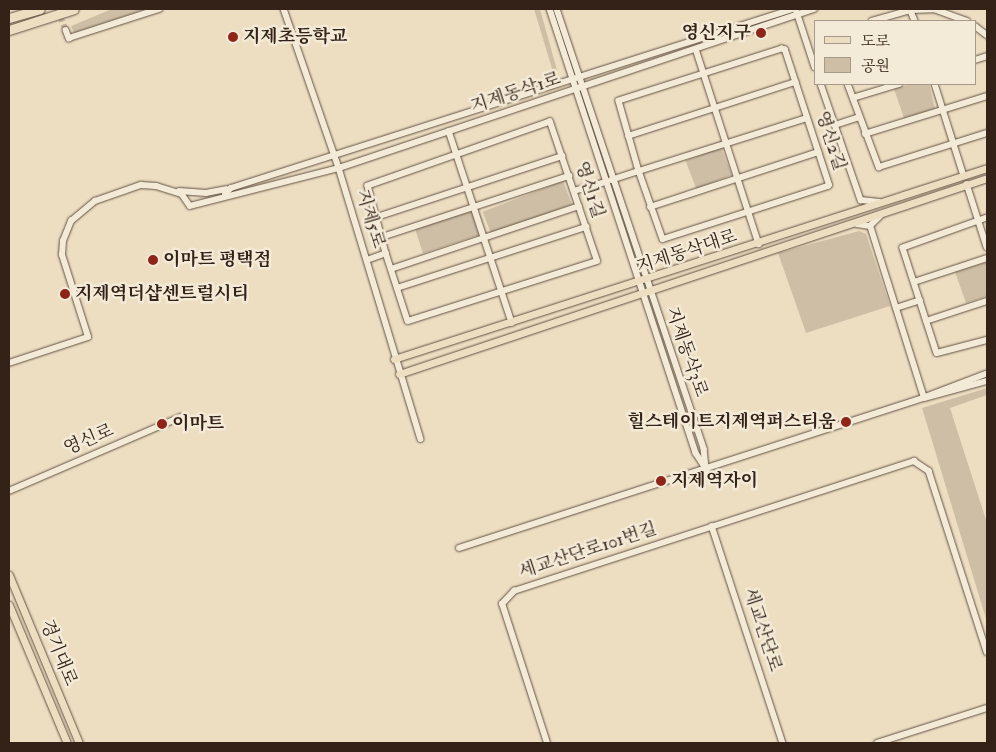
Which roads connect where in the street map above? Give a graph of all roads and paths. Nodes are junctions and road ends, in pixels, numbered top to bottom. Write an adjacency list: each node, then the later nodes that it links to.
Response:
1 (40, 9): 10 (highway)
2 (74, 9): 14 (highway)
3 (159, 9): 15 (street)
4 (284, 9): 45 (street, 지제5로)
5 (550, 9): 21 (street, 지제동삭3로)
6 (557, 9): 20 (street, 지제동삭3로)
7 (814, 9): 9 (street, 지제동삭1로)
8 (911, 9): 11 (street); 12 (street)
9 (796, 11): 17 (street, 지제동삭1로); 18 (street); 20 (street, 지제동삭1로)
10 (9, 18)
11 (875, 20)
12 (964, 20)
13 (976, 27): 16 (street)
14 (9, 30)
15 (66, 30)
16 (987, 35)
17 (696, 49): 19 (street); 27 (street, 지제동삭1로)
18 (814, 64)
19 (702, 74): 22 (street, 영신2길); 31 (street); 39 (street, 영신2길)
20 (580, 78): 21 (street, 지제동삭1로); 27 (street, 지제동삭3로)
21 (572, 80): 28 (street, 지제동삭3로); 45 (street, 지제동삭1로)
22 (795, 82): 31 (street); 34 (street, 영신2길)
23 (821, 85): 35 (street)
24 (848, 85): 30 (street)
25 (896, 85): 30 (street)
26 (934, 85): 32 (street)
27 (582, 86): 28 (street, 지제동삭1로); 53 (street, 지제동삭3로)
28 (575, 89): 36 (street, 지제동삭1로); 54 (street, 지제동삭3로)
29 (987, 96): 32 (street)
30 (853, 98): 33 (street)
31 (714, 108): 39 (street); 40 (street)
32 (943, 110): 38 (street); 41 (street)
33 (859, 117): 35 (street); 38 (street)
34 (807, 118): 40 (street); 42 (street, 영신2길)
35 (835, 125): 61 (street)
36 (449, 131): 43 (street); 46 (street, 지제동삭1로)
37 (987, 133): 41 (street)
38 (865, 134): 41 (street)
39 (628, 136): 48 (street, 영신2길)
40 (725, 144): 48 (street); 52 (street)
41 (954, 144): 50 (street)
42 (818, 152): 52 (street); 66 (street, 영신2길)
43 (457, 154): 44 (street, 영신1길); 56 (street); 69 (street, 영신1길)
44 (562, 156): 49 (street, 영신1길); 56 (street)
45 (335, 158): 46 (street, 지제5로); 57 (street, 지제동삭1로)
46 (339, 168): 60 (street, 지제동삭1로); 82 (street, 지제5로)
47 (987, 168): 50 (main road, 지제동삭대로)
48 (639, 171): 53 (street); 65 (street, 영신2길)
49 (569, 176): 59 (street, 영신1길); 64 (street)
50 (964, 176): 62 (main road, 지제동삭대로)
51 (987, 178): 55 (main road, 지제동삭대로)
52 (736, 179): 65 (street); 66 (street)
53 (612, 180): 85 (street, 지제동삭3로)
54 (605, 182): 59 (street); 85 (street, 지제동삭3로)
55 (967, 184): 68 (main road, 지제동삭대로); 71 (street)
56 (468, 187): 64 (street); 69 (street)
57 (231, 188): 58 (street); 60 (street, 지제동삭1로)
58 (174, 190): 60 (street, 지제동삭1로); 96 (street)
59 (574, 192): 63 (street, 영신1길)
60 (225, 194)
61 (861, 200): 62 (street); 67 (street)
62 (881, 202): 67 (main road, 지제동삭대로)
63 (579, 206): 74 (street, 영신1길); 76 (street)
64 (474, 207): 75 (street); 76 (street)
65 (650, 207): 66 (street, 영신2길)
66 (748, 212): 77 (street)
67 (850, 212): 77 (main road, 지제동삭대로)
68 (880, 216): 72 (main road, 지제동삭대로); 73 (street)
69 (377, 217): 75 (street, 영신1길)
70 (987, 218): 71 (street)
71 (979, 221): 78 (street); 84 (street)
72 (856, 224): 73 (street); 87 (main road, 지제동삭대로)
73 (870, 226): 91 (street)
74 (586, 227): 80 (street); 88 (street, 영신1길)
75 (382, 237): 79 (street, 영신1길)
76 (484, 238): 80 (street); 83 (street)
77 (759, 244): 85 (main road, 지제동삭대로)
78 (987, 247)
79 (386, 253): 82 (street); 83 (street, 영신1길)
80 (491, 258): 86 (street); 88 (street)
81 (987, 258): 84 (street)
82 (367, 260): 95 (street, 지제5로)
83 (390, 269): 86 (street, 영신1길)
84 (914, 282): 89 (street)
85 (642, 283): 87 (street, 지제동삭3로); 93 (main road, 지제동삭대로)
86 (397, 288): 88 (street, 영신1길)
87 (645, 291): 97 (main road, 지제동삭대로); 103 (street, 지제동삭3로)
88 (502, 292): 93 (street)
89 (920, 300): 91 (street); 92 (street)
90 (987, 301): 92 (street)
91 (896, 308): 100 (street)
92 (926, 321): 94 (street)
93 (512, 323): 95 (main road, 지제동삭대로)
94 (987, 340)
95 (394, 359): 97 (street, 지제5로)
96 (9, 363)
97 (399, 374): 102 (street, 지제5로)
98 (987, 374): 100 (street)
99 (987, 380): 100 (street)
100 (924, 398): 103 (street)
101 (182, 417): 104 (street, 영신로)
102 (421, 439)
103 (706, 470): 106 (street)
104 (9, 491)
105 (712, 526): 109 (street); 113 (street, 세교산단로101번길); 114 (street, 세교산단로)
106 (459, 548)
107 (9, 575): 112 (main road, 경기대로)
108 (9, 605): 111 (main road, 경기대로)
109 (987, 652)
110 (987, 708): 115 (street)
111 (67, 743)
112 (79, 743)
113 (546, 743)
114 (783, 743)
115 (877, 743)

